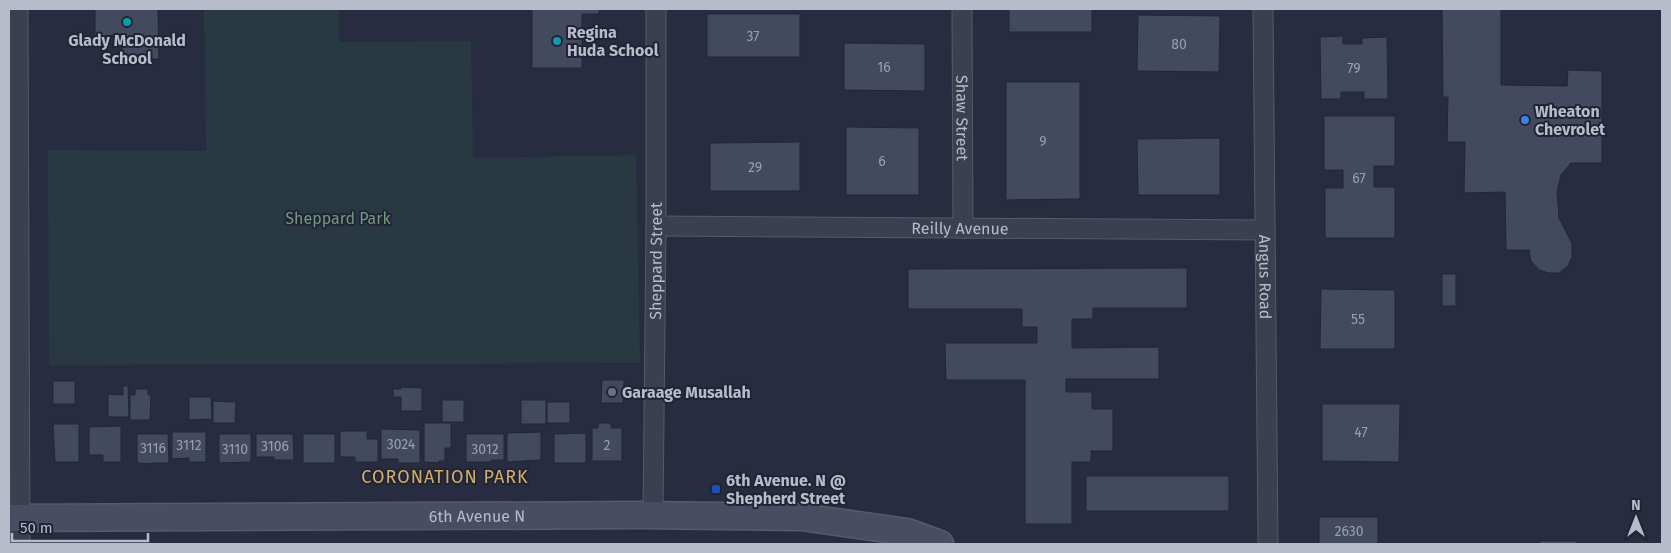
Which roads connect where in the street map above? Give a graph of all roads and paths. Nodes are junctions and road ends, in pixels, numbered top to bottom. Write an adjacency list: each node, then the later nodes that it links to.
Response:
1 (18, 9): 9 (street)
2 (656, 9): 5 (street, Sheppard Street)
3 (962, 9): 6 (street, Shaw Street)
4 (1263, 9): 7 (street, Angus Road)
5 (656, 226): 6 (street, Reilly Avenue); 8 (street, Sheppard Street)
6 (963, 228): 7 (street, Reilly Avenue)
7 (1264, 230): 12 (street, Angus Road)
8 (653, 515): 9 (street, 6th Avenue N); 11 (street, 6th Avenue N)
9 (14, 518): 10 (street)
10 (20, 544)
11 (940, 544)
12 (1268, 544)

